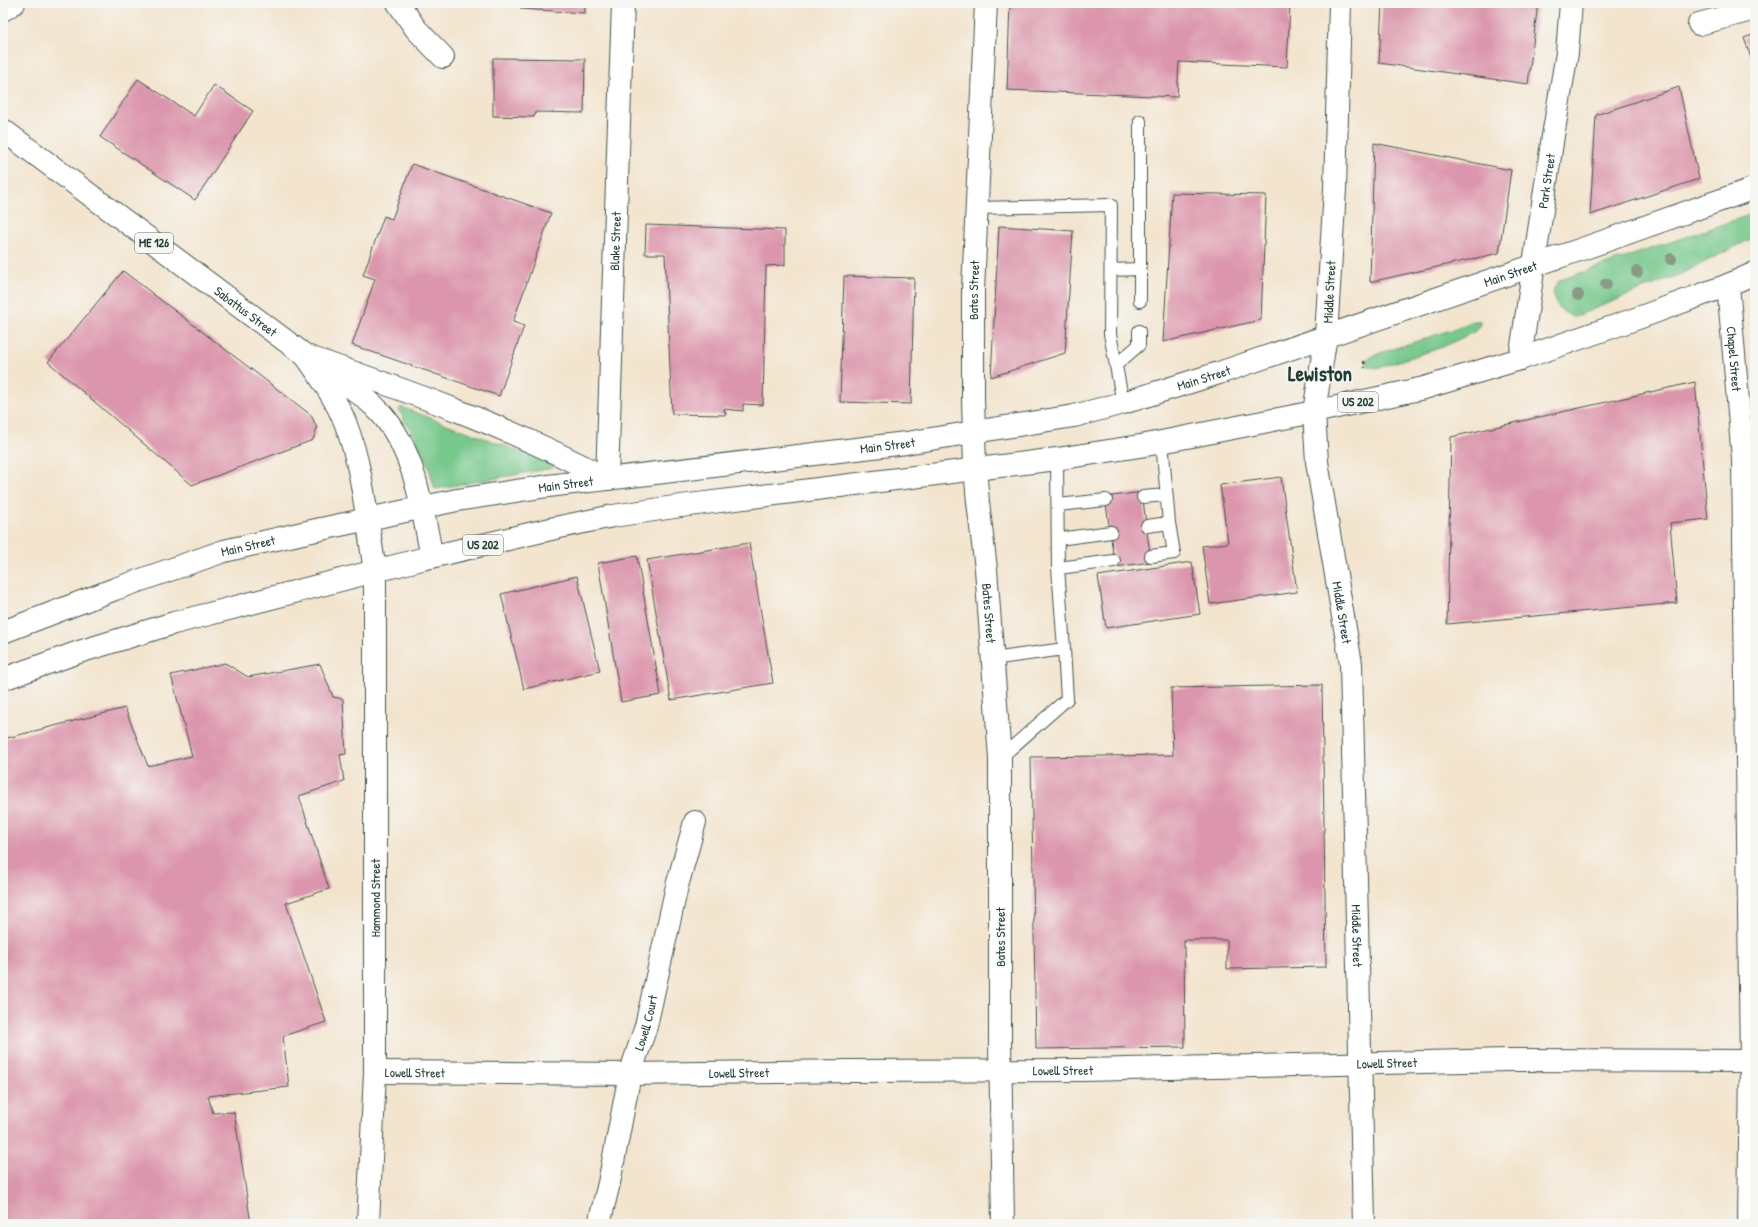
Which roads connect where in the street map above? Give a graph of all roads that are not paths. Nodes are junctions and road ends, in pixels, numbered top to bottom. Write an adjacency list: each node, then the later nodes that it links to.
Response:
1 (14, 3): 8 (main road)
2 (398, 3): 10 (main road)
3 (623, 3): 32 (main road, Blake Street)
4 (986, 3): 14 (main road, Bates Street)
5 (1340, 3): 22 (main road, Middle Street)
6 (1571, 3): 15 (main road, Park Street)
7 (1755, 9): 9 (main road)
8 (3, 10)
9 (1699, 24)
10 (443, 57)
11 (1140, 121): 16 (lane)
12 (3, 130): 23 (main road, Sabattus Street / ME 126)
13 (1755, 188): 15 (main road, Main Street)
14 (977, 208): 17 (lane); 28 (main road, Bates Street)
15 (1535, 266): 22 (main road, Main Street); 24 (main road, Park Street)
16 (1140, 269): 17 (lane); 20 (lane)
17 (1111, 270): 25 (lane)
18 (1755, 273): 19 (main road, US 202)
19 (1728, 285): 24 (main road, US 202); 54 (main road, Chapel Street)
20 (1140, 301)
21 (1139, 331): 25 (lane)
22 (1326, 336): 26 (main road, Main Street); 27 (main road, Middle Street)
23 (306, 356): 32 (main road); 37 (main road); 38 (main road, Sabattus Street / ME 126)
24 (1520, 359): 27 (main road, US 202)
25 (1117, 364): 26 (lane)
26 (1123, 403): 28 (main road, Main Street)
27 (1314, 412): 29 (main road, US 202); 55 (main road, Middle Street)
28 (974, 432): 31 (main road, Bates Street); 32 (main road, Main Street)
29 (1162, 441): 30 (main road, US 202); 33 (lane)
30 (1057, 459): 31 (main road, US 202); 36 (lane)
31 (975, 468): 44 (main road, US 202); 50 (main road, Bates Street)
32 (606, 479): 37 (main road, Main Street)
33 (1166, 495): 34 (lane); 39 (lane)
34 (1143, 497)
35 (1106, 500): 36 (lane)
36 (1058, 504): 42 (lane)
37 (422, 508): 38 (main road, Main Street); 44 (main road)
38 (366, 519): 47 (main road, Sabattus Street / ME 126); 48 (main road, Main Street)
39 (1169, 523): 40 (lane); 43 (lane)
40 (1147, 526)
41 (1111, 532): 42 (lane)
42 (1058, 539): 46 (lane)
43 (1151, 556)
44 (432, 557): 47 (main road, US 202)
45 (1114, 561): 46 (lane)
46 (1058, 568): 49 (lane)
47 (375, 571): 51 (main road, US 202); 57 (main road, Hammond Street)
48 (3, 632)
49 (1064, 649): 50 (lane); 52 (lane)
50 (992, 659): 52 (main road, Bates Street)
51 (3, 679)
52 (1000, 758): 56 (main road, Bates Street)
53 (695, 822): 58 (main road, Lowell Court)
54 (1751, 1060): 55 (main road, Lowell Street); 63 (main road, Chapel Street)
55 (1360, 1062): 56 (main road, Lowell Street); 62 (main road, Middle Street)
56 (1000, 1071): 58 (main road, Lowell Street); 61 (main road, Bates Street)
57 (375, 1072): 58 (main road, Lowell Street); 59 (main road, Hammond Street)
58 (630, 1074): 60 (main road, Lowell Court)
59 (368, 1224)
60 (598, 1224)
61 (1003, 1224)
62 (1364, 1224)
63 (1749, 1224)

